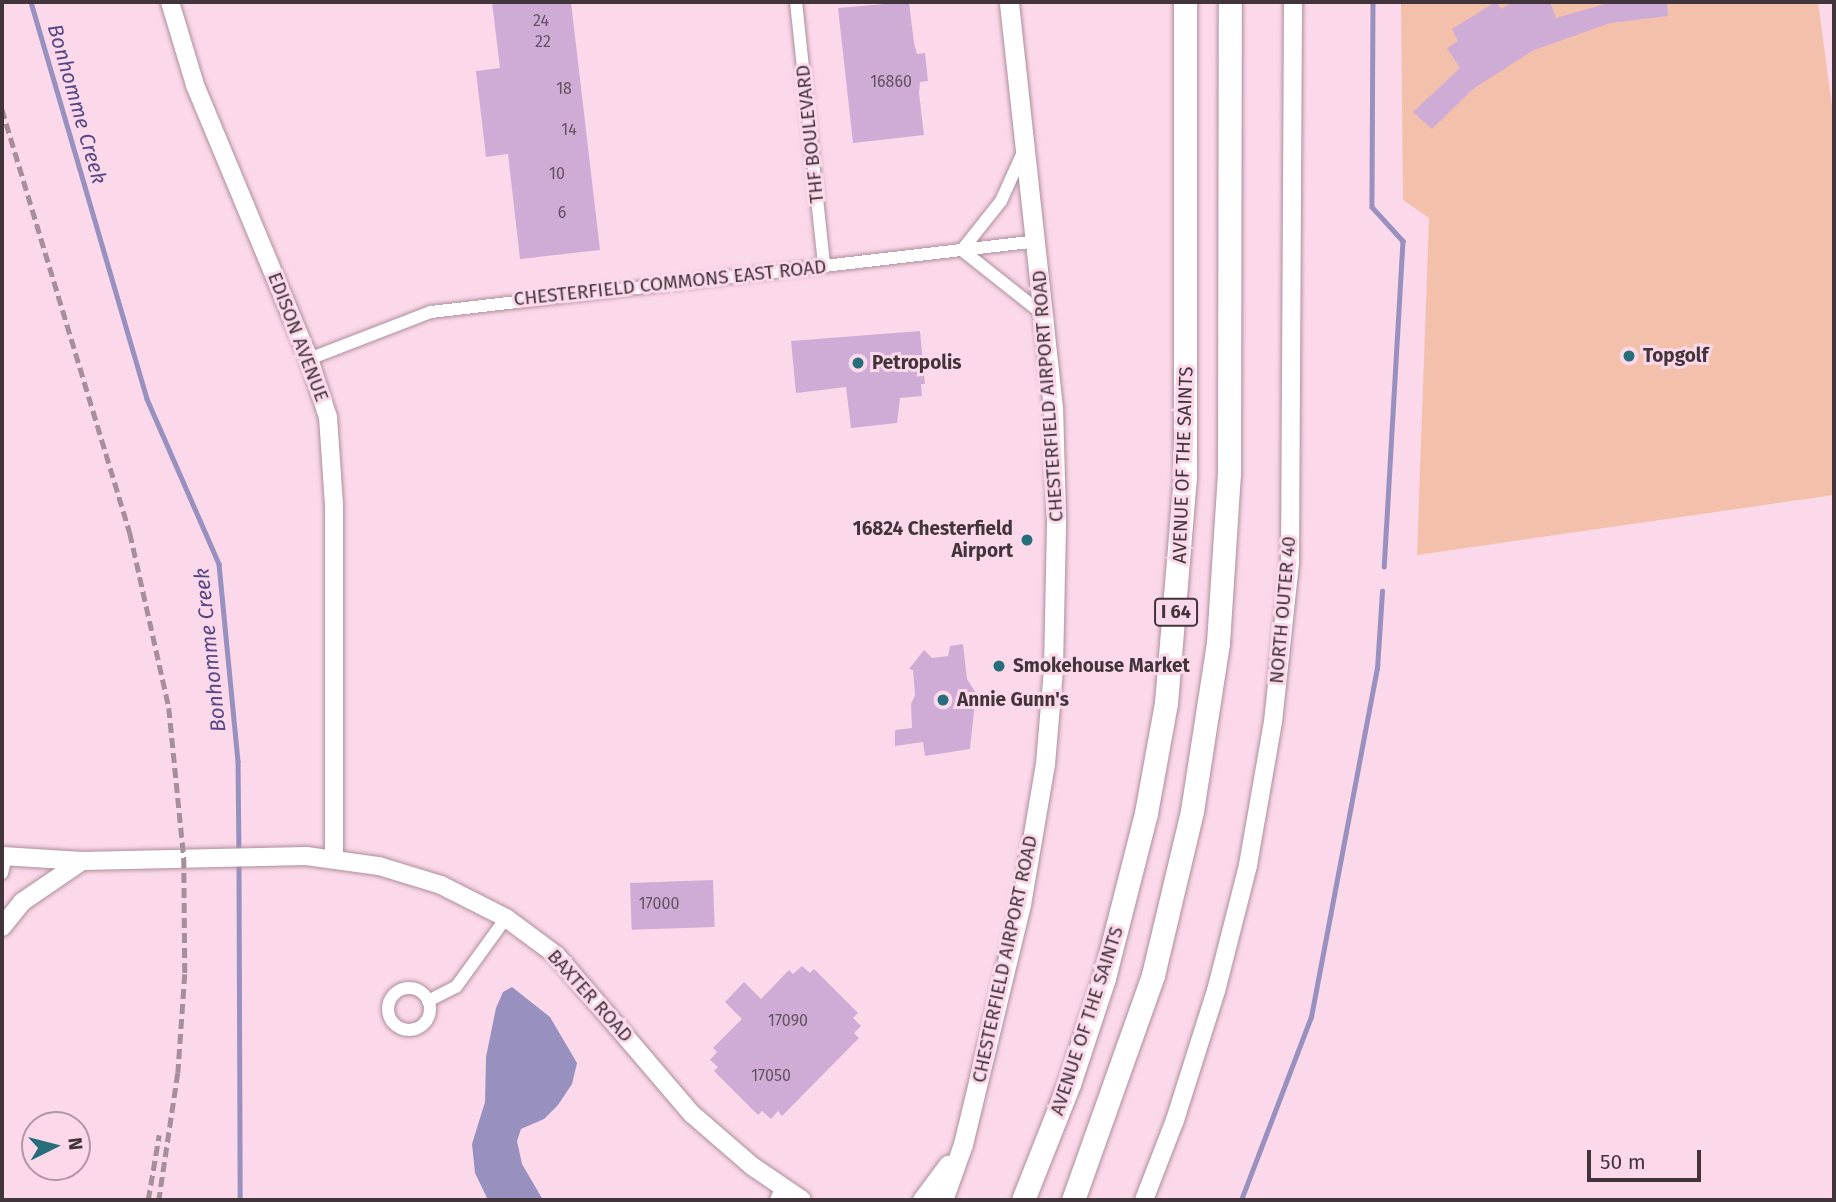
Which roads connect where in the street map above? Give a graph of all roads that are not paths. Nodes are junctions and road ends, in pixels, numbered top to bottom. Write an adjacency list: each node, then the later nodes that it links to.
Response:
1 (170, 2): 12 (street, EDISON AVENUE)
2 (796, 2): 10 (street, THF BOULEVARD)
3 (1009, 2): 7 (main road, CHESTERFIELD AIRPORT ROAD)
4 (1185, 2): 24 (highway, AVENUE OF THE SAINTS / I 64)
5 (1230, 2): 25 (highway, I 64)
6 (1293, 2): 26 (street, NORTH OUTER 40)
7 (1026, 147): 8 (main road, CHESTERFIELD AIRPORT ROAD); 9 (street)
8 (1038, 241): 9 (street, CHESTERFIELD COMMONS EAST ROAD); 11 (main road, CHESTERFIELD AIRPORT ROAD)
9 (962, 250): 10 (street, CHESTERFIELD COMMONS EAST ROAD); 11 (street)
10 (824, 266): 12 (street, CHESTERFIELD COMMONS EAST ROAD)
11 (1045, 316): 19 (main road, CHESTERFIELD AIRPORT ROAD)
12 (309, 359): 13 (street, EDISON AVENUE)
13 (334, 858): 14 (street, BAXTER ROAD); 16 (street, BAXTER ROAD)
14 (82, 861): 15 (street, BAXTER ROAD); 17 (street)
15 (3, 862)
16 (506, 918): 18 (street); 20 (street, BAXTER ROAD)
17 (2, 927)
18 (428, 1001)
19 (963, 1144): 22 (main road); 23 (main road, CHESTERFIELD AIRPORT ROAD)
20 (779, 1195): 21 (street, BAXTER ROAD)
21 (802, 1200)
22 (922, 1200)
23 (943, 1200)
24 (1023, 1200)
25 (1073, 1200)
26 (1144, 1200)

